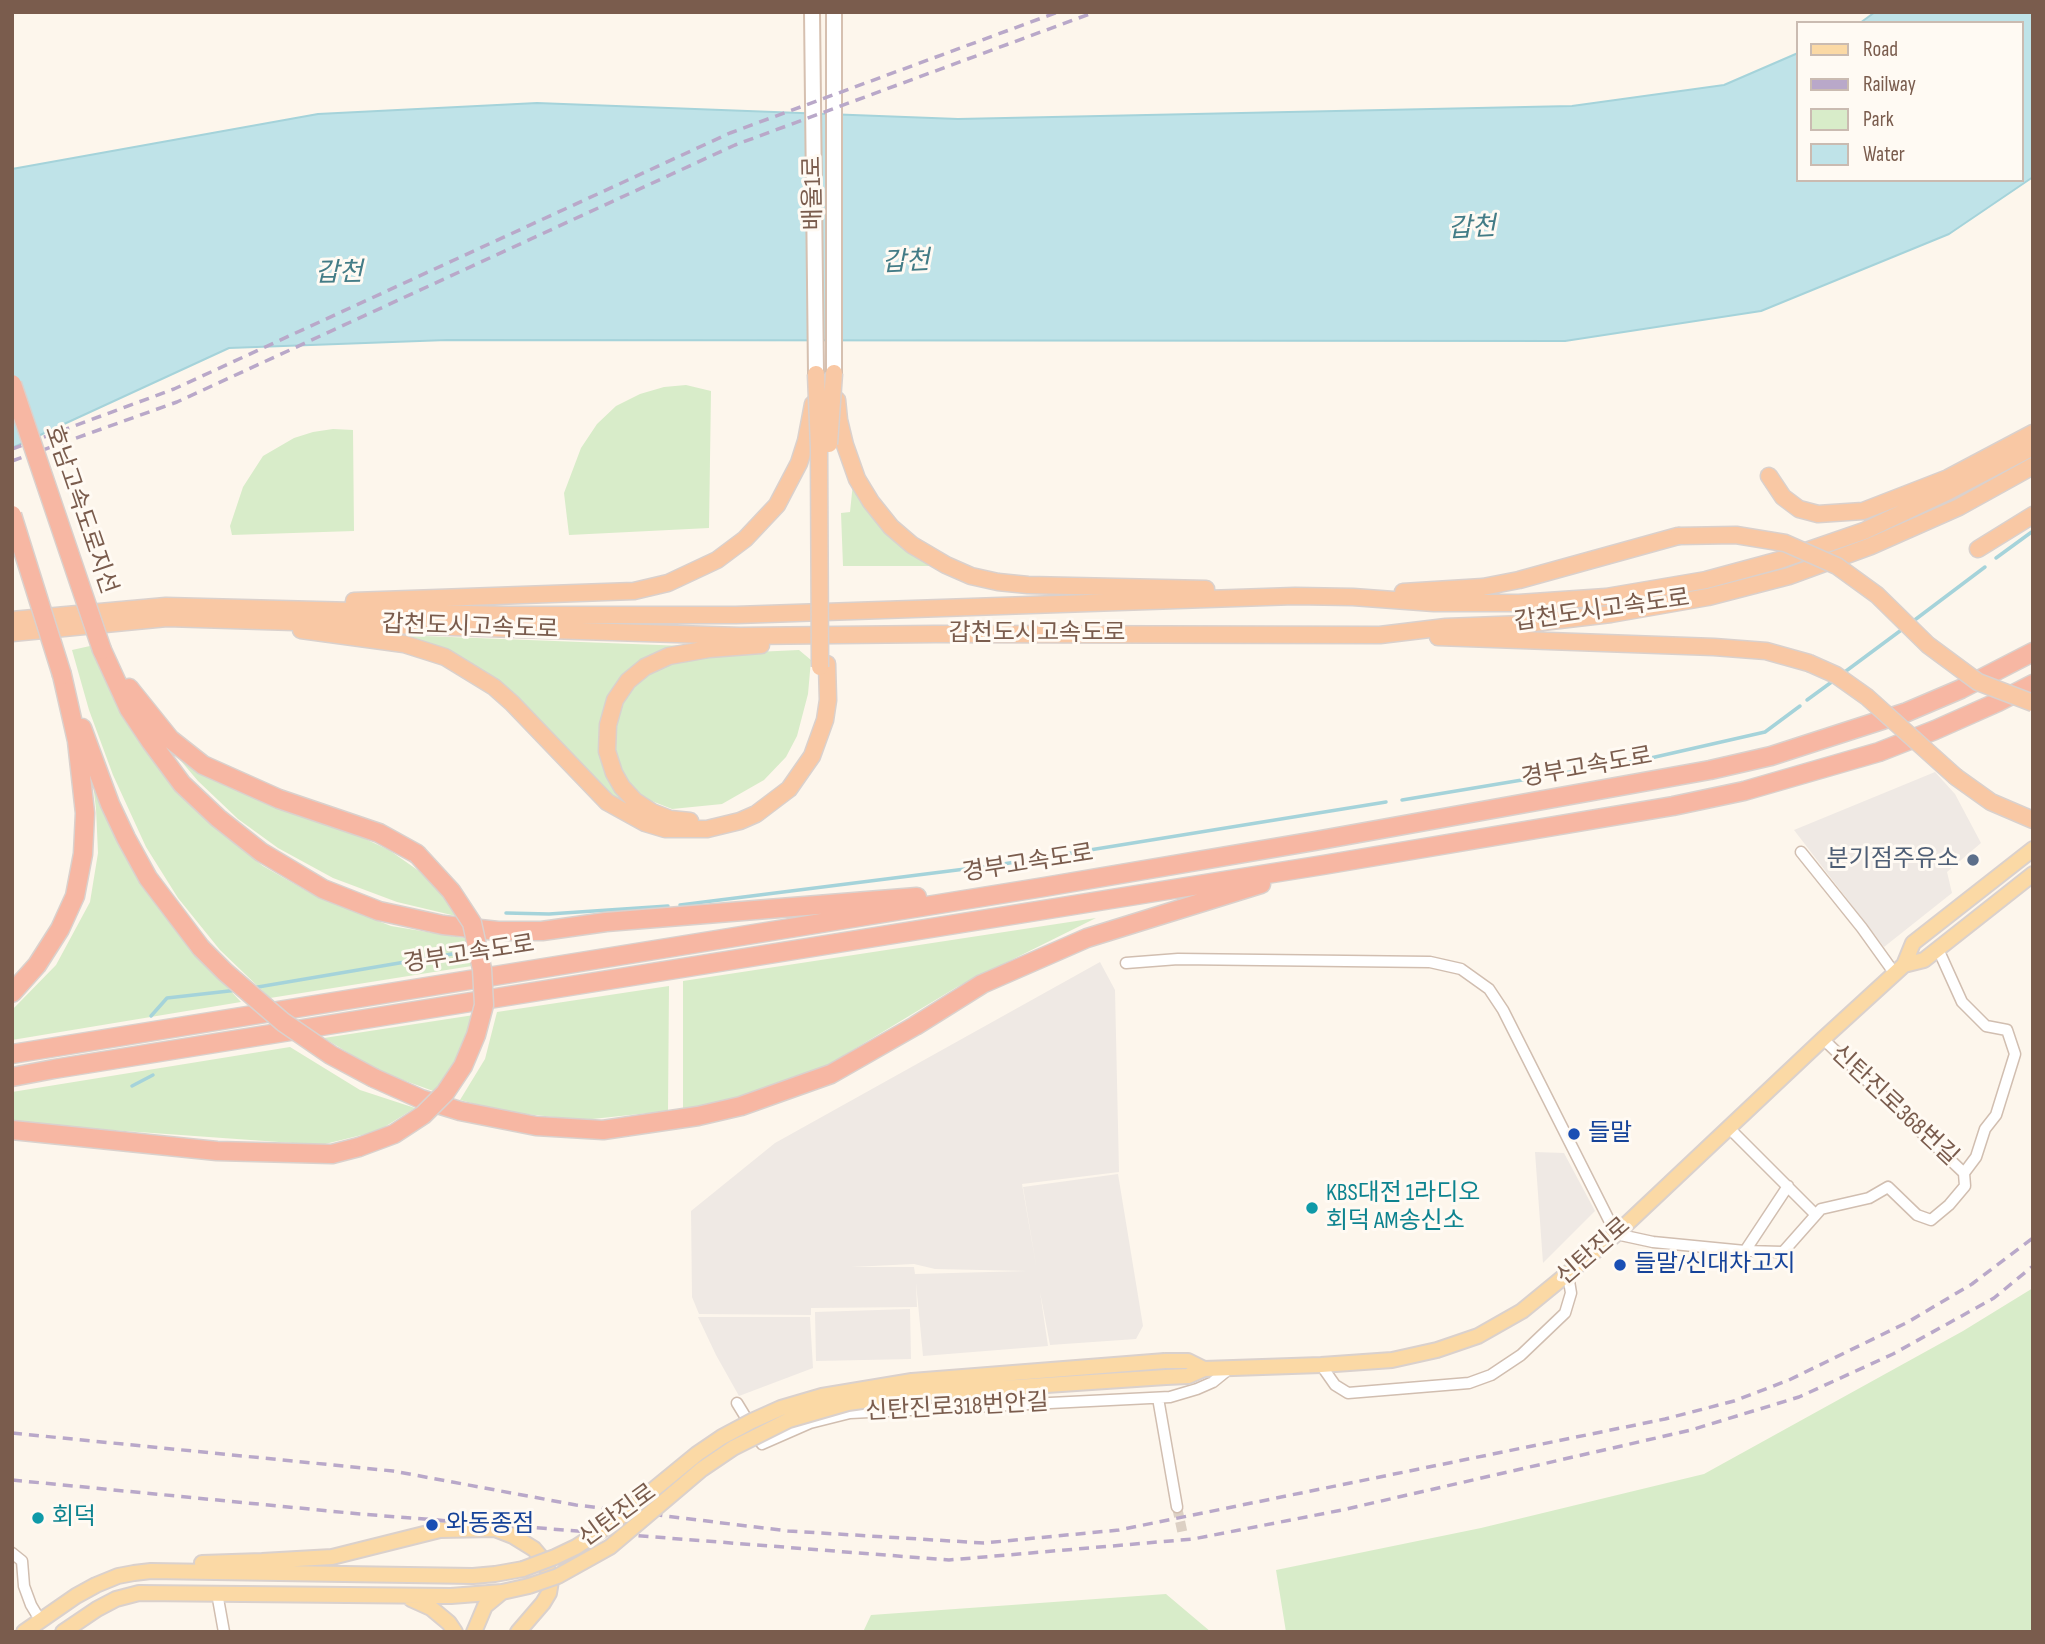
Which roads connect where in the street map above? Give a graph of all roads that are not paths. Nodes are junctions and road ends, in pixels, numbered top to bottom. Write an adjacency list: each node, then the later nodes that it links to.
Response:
1 (812, 12): 4 (main road, 배울1로)
2 (834, 13): 3 (main road, 배울1로)
3 (834, 373): 13 (highway, bridge); 23 (highway, bridge)
4 (816, 374): 15 (highway, bridge); 23 (highway, bridge)
5 (12, 384): 21 (highway, 호남고속도로지선, bridge)
6 (2033, 433): 9 (highway)
7 (2033, 447): 14 (highway, 갑천도시고속도로)
8 (2033, 466): 20 (highway, 갑천도시고속도로)
9 (1769, 476)
10 (12, 515): 24 (highway, bridge)
11 (2033, 515): 12 (highway)
12 (1978, 549)
13 (1295, 596): 14 (highway, 갑천도시고속도로); 15 (highway, 갑천도시고속도로)
14 (1353, 597): 26 (highway, bridge)
15 (225, 607): 16 (highway, 갑천도시고속도로)
16 (12, 620)
17 (261, 621): 18 (highway, 갑천도시고속도로); 19 (highway, 갑천도시고속도로); 23 (highway)
18 (12, 633)
19 (935, 634): 20 (highway, 갑천도시고속도로); 23 (highway)
20 (1380, 635): 27 (highway, bridge)
21 (102, 650): 32 (highway); 41 (highway, bridge)
22 (2033, 652): 32 (highway, 경부고속도로)
23 (823, 665)
24 (62, 675): 30 (highway, bridge); 36 (highway)
25 (2033, 684): 30 (highway, 경부고속도로)
26 (2033, 703)
27 (2032, 820)
28 (2033, 849): 35 (main road, 신탄진로)
29 (1801, 852): 35 (street)
30 (1323, 865): 39 (highway, 경부고속도로)
31 (2033, 874): 33 (main road, 신탄진로)
32 (1044, 887): 38 (highway, 경부고속도로)
33 (1938, 949): 35 (main road, 신탄진로); 42 (street)
34 (1126, 963): 45 (street)
35 (1900, 970): 37 (main road, 신탄진로)
36 (12, 993)
37 (1823, 1039): 40 (main road, 신탄진로); 42 (street, 신탄진로368번길)
38 (12, 1054)
39 (12, 1077)
40 (1729, 1128): 43 (street); 45 (main road, 신탄진로)
41 (12, 1130)
42 (1964, 1173): 44 (street)
43 (1788, 1186): 44 (street); 46 (street)
44 (1815, 1214): 46 (street)
45 (1616, 1234): 46 (street); 47 (main road, 신탄진로)
46 (1745, 1251)
47 (1568, 1275): 48 (main road, 신탄진로); 48 (street)
48 (1321, 1365): 49 (main road, 신탄진로)
49 (1230, 1368): 50 (main road, 신탄진로); 51 (street, 신탄진로318번안길)
50 (1204, 1369): 55 (main road, 신탄진로, bridge); 56 (main road, 신탄진로, bridge)
51 (1158, 1398): 52 (street, 신탄진로318번안길); 53 (street)
52 (737, 1403)
53 (1177, 1507)
54 (12, 1553): 59 (street)
55 (151, 1572): 59 (main road, 신탄진로); 65 (main road)
56 (502, 1592): 58 (main road, 신탄진로); 64 (main road)
57 (217, 1593): 58 (main road, 신탄진로); 61 (main road, 신탄진로); 62 (street)
58 (399, 1596): 63 (main road)
59 (40, 1620): 60 (main road, 신탄진로)
60 (24, 1632)
61 (64, 1632)
62 (224, 1632)
63 (455, 1632)
64 (474, 1632)
65 (518, 1632)

